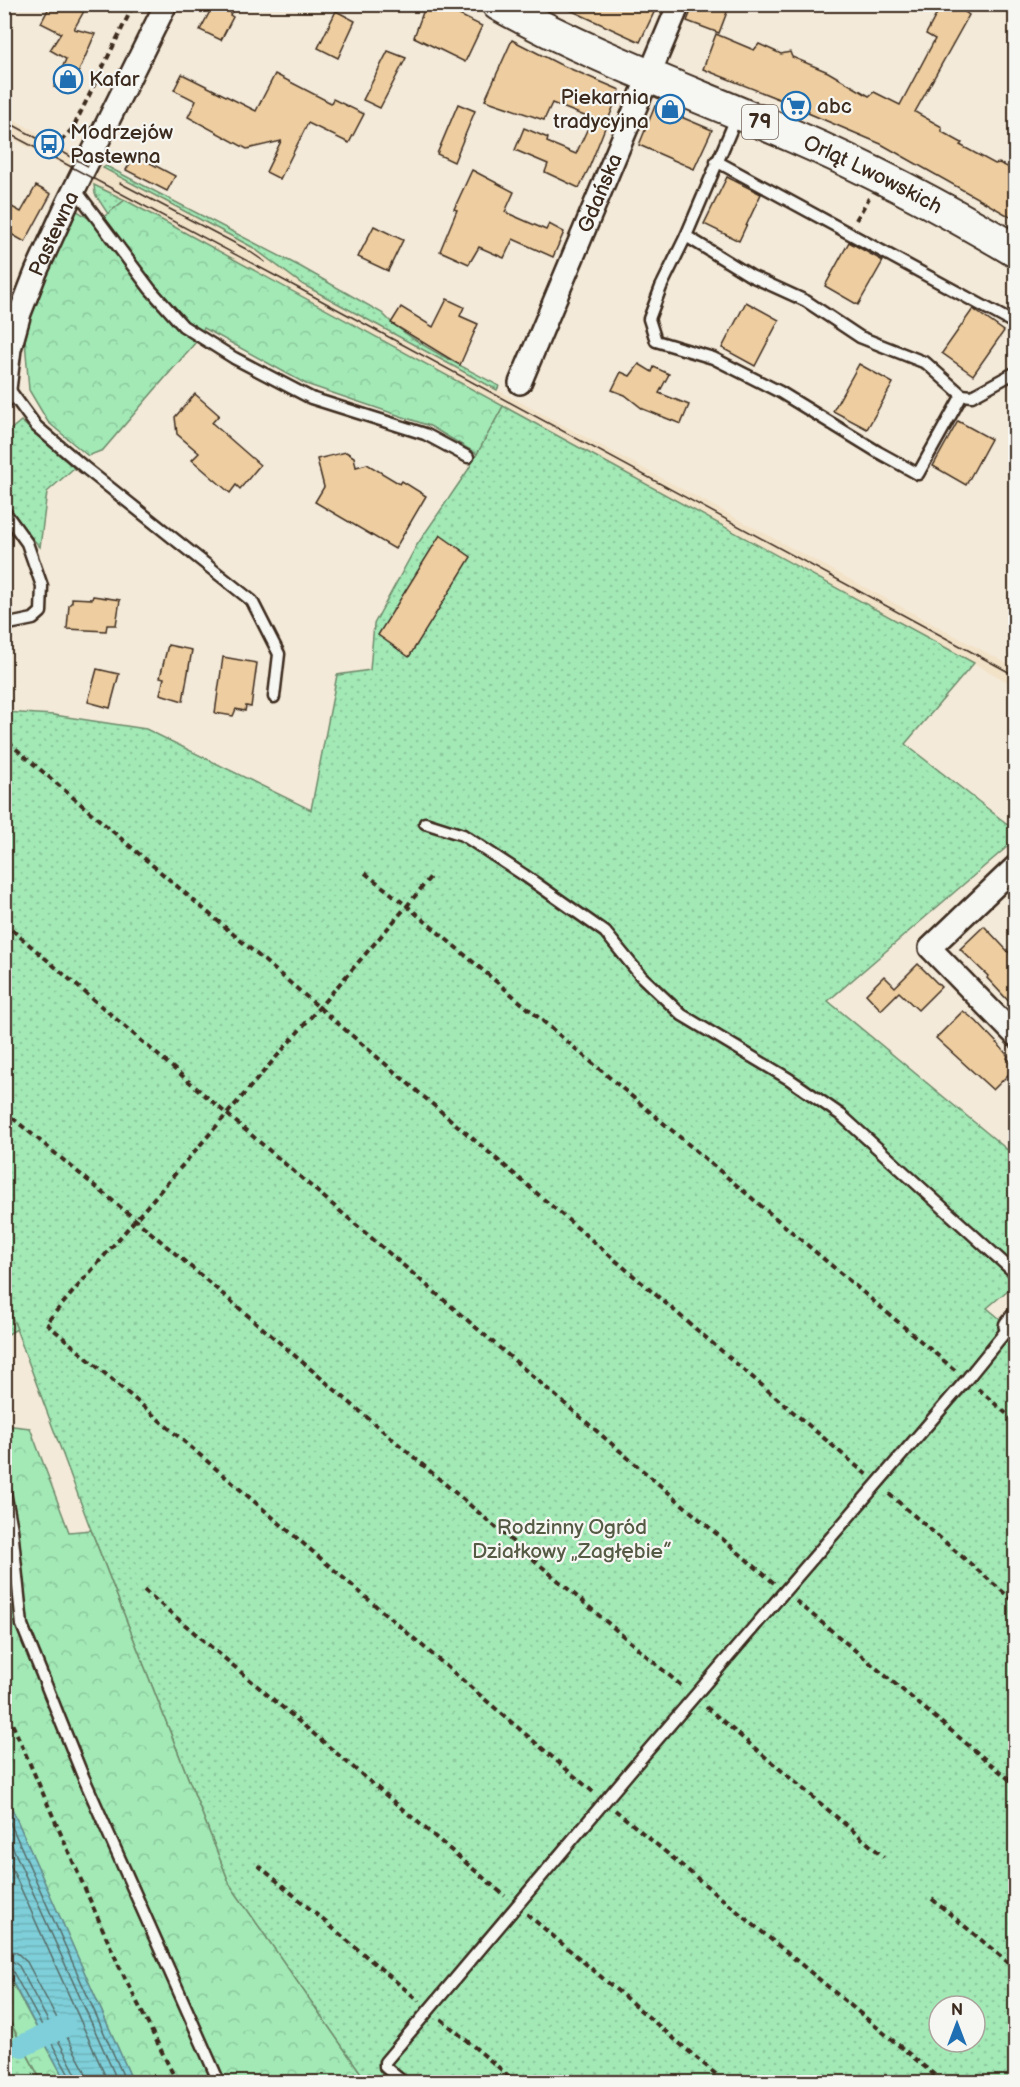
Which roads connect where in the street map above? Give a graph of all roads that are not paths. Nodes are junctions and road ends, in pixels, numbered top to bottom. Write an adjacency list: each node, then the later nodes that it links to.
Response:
1 (679, 4): 4 (street, Gdańska)
2 (484, 7): 4 (main road, Orląt Lwowskich / 79)
3 (158, 8): 7 (street, Pastewna)
4 (649, 75): 5 (main road, Orląt Lwowskich / 79); 12 (street, Gdańska)
5 (738, 113): 6 (lane); 9 (main road, Orląt Lwowskich / 79)
6 (716, 162): 8 (lane); 10 (lane)
7 (75, 189): 13 (street, Pastewna); 15 (lane)
8 (686, 236): 14 (lane); 14 (lane)
9 (1016, 251)
10 (1016, 324)
11 (1016, 372): 14 (lane)
12 (520, 383)
13 (5, 391): 18 (lane)
14 (962, 395)
15 (468, 457)
16 (4, 511): 17 (lane)
17 (4, 625)
18 (274, 697)
19 (425, 823): 22 (lane)
20 (1016, 866): 21 (street)
21 (1016, 1036)
22 (1016, 1274)
23 (1013, 1323): 26 (lane)
24 (4, 1488): 25 (lane)
25 (219, 2082)
26 (403, 2082)

